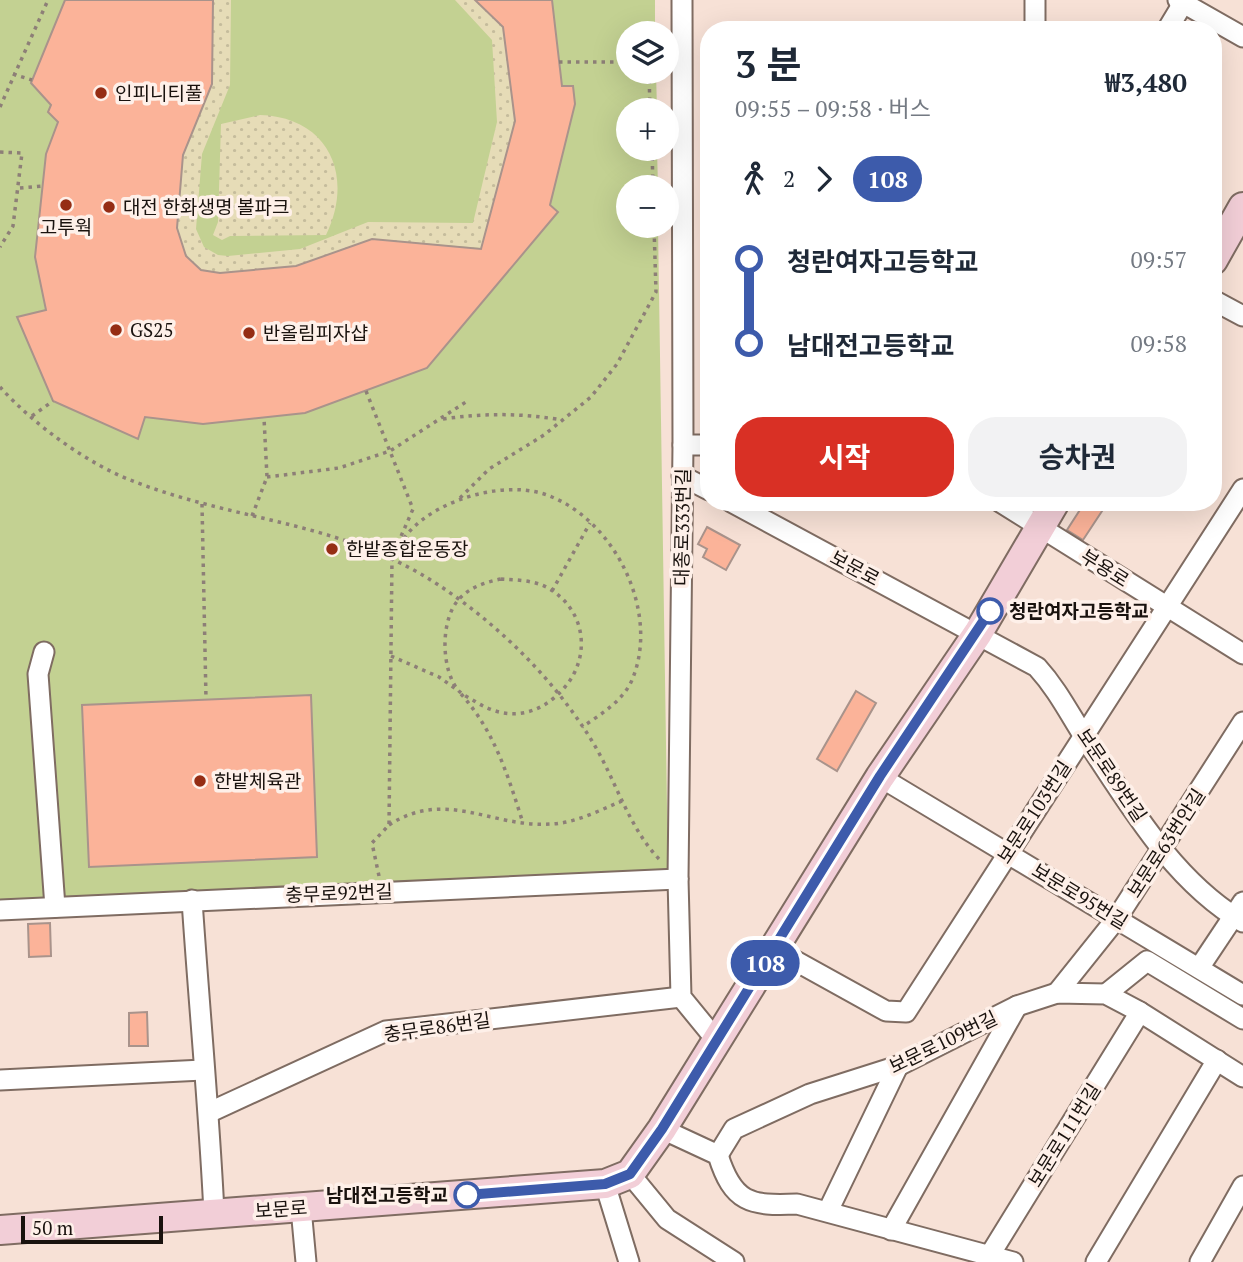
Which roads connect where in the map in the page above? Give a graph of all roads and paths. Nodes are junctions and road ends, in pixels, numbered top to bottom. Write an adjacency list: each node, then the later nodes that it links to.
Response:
1 (48, 0): 12 (path)
2 (682, 0): 32 (street, 대종로333번길)
3 (1035, 0): 5 (street)
4 (1182, 1): 6 (street); 7 (street)
5 (1035, 21)
6 (1172, 21)
7 (1216, 21)
8 (1222, 25): 9 (street)
9 (1243, 37)
10 (559, 62): 11 (path)
11 (616, 62)
12 (13, 74): 13 (path); 14 (path)
13 (32, 80)
14 (0, 107)
15 (0, 152): 17 (path)
16 (43, 186): 17 (path)
17 (19, 188): 21 (path)
18 (1243, 207): 20 (main road)
19 (654, 238): 31 (path)
20 (1222, 244)
21 (0, 247)
22 (1222, 304): 23 (street)
23 (1243, 316)
24 (0, 387): 28 (path)
25 (366, 391): 34 (path)
26 (469, 400): 30 (path)
27 (53, 401): 28 (path)
28 (32, 416): 40 (path)
29 (264, 418): 36 (path)
30 (440, 419): 31 (path); 34 (path)
31 (562, 420): 39 (path)
32 (683, 444): 33 (street); 35 (street, 대종로333번길)
33 (700, 445)
34 (390, 451): 36 (path); 47 (path)
35 (682, 476): 37 (street); 67 (street, 대종로333번길)
36 (267, 477): 44 (path)
37 (700, 485)
38 (1243, 489): 50 (street, 보문로103번길)
39 (458, 499): 45 (path); 47 (path)
40 (202, 504): 44 (path); 57 (path)
41 (748, 511): 51 (street, 보문로)
42 (1014, 511): 46 (street, 부용로)
43 (1049, 511): 46 (main road)
44 (252, 516): 47 (path)
45 (590, 522): 48 (path); 59 (path)
46 (1038, 526): 50 (street, 부용로); 51 (main road)
47 (392, 559): 49 (path); 54 (path)
48 (552, 592): 49 (path); 56 (path)
49 (458, 600): 55 (path); 56 (path)
50 (1166, 607): 53 (street, 부용로); 60 (street, 보문로103번길)
51 (978, 633): 60 (street, 보문로89번길); 61 (main road)
52 (44, 652): 70 (street)
53 (1243, 653)
54 (391, 656): 55 (path); 64 (path)
55 (459, 691): 56 (path); 63 (path)
56 (558, 695): 59 (path)
57 (206, 699)
58 (1243, 722): 65 (street, 보문로63번안길)
59 (582, 727): 62 (path)
60 (1083, 736): 65 (street, 보문로89번길); 66 (street, 보문로103번길)
61 (880, 776): 66 (street, 보문로95번길); 74 (main road)
62 (623, 801): 63 (path); 67 (path)
63 (523, 824): 64 (path)
64 (389, 825): 68 (path)
65 (1162, 849): 72 (street, 보문로89번길); 73 (street, 보문로63번안길)
66 (1008, 853): 73 (street, 보문로95번길); 74 (street, 보문로103번길)
67 (678, 879): 68 (street, 충무로92번길); 79 (street, 대종로333번길)
68 (383, 892): 69 (street, 충무로92번길)
69 (192, 900): 70 (street, 충무로92번길); 86 (street)
70 (55, 907): 71 (street, 충무로92번길)
71 (0, 910)
72 (1240, 913): 75 (street)
73 (1117, 918): 75 (street, 보문로95번길); 76 (street, 보문로63번안길)
74 (774, 949): 83 (main road)
75 (1199, 968): 78 (street, 보문로95번길)
76 (1058, 993): 77 (street, 보문로109번길); 80 (street, 보문로109번길)
77 (1106, 994): 81 (street, 보문로109번길); 82 (street)
78 (1243, 995)
79 (681, 997): 83 (street); 89 (street, 충무로86번길)
80 (1017, 1006): 85 (street, 보문로109번길); 98 (street)
81 (1140, 1012): 84 (street, 보문로109번길); 99 (street, 보문로111번길)
82 (1243, 1019)
83 (717, 1041): 90 (main road)
84 (1217, 1060): 87 (street, 보문로109번길); 104 (street)
85 (898, 1066): 91 (street, 보문로109번길); 95 (street)
86 (203, 1070): 88 (street); 89 (street)
87 (1243, 1077)
88 (0, 1080)
89 (210, 1112): 96 (street)
90 (662, 1129): 91 (street); 92 (main road)
91 (718, 1155): 95 (street)
92 (618, 1179): 94 (main road, 보문로); 101 (street); 102 (street)
93 (1243, 1186): 105 (street)
94 (301, 1208): 96 (main road, 보문로); 100 (street)
95 (828, 1211): 98 (street)
96 (214, 1213): 97 (main road, 보문로)
97 (0, 1230)
98 (891, 1230): 99 (street)
99 (988, 1258): 103 (street)
100 (306, 1262)
101 (629, 1262)
102 (734, 1262)
103 (1013, 1262)
104 (1096, 1262)
105 (1200, 1262)

